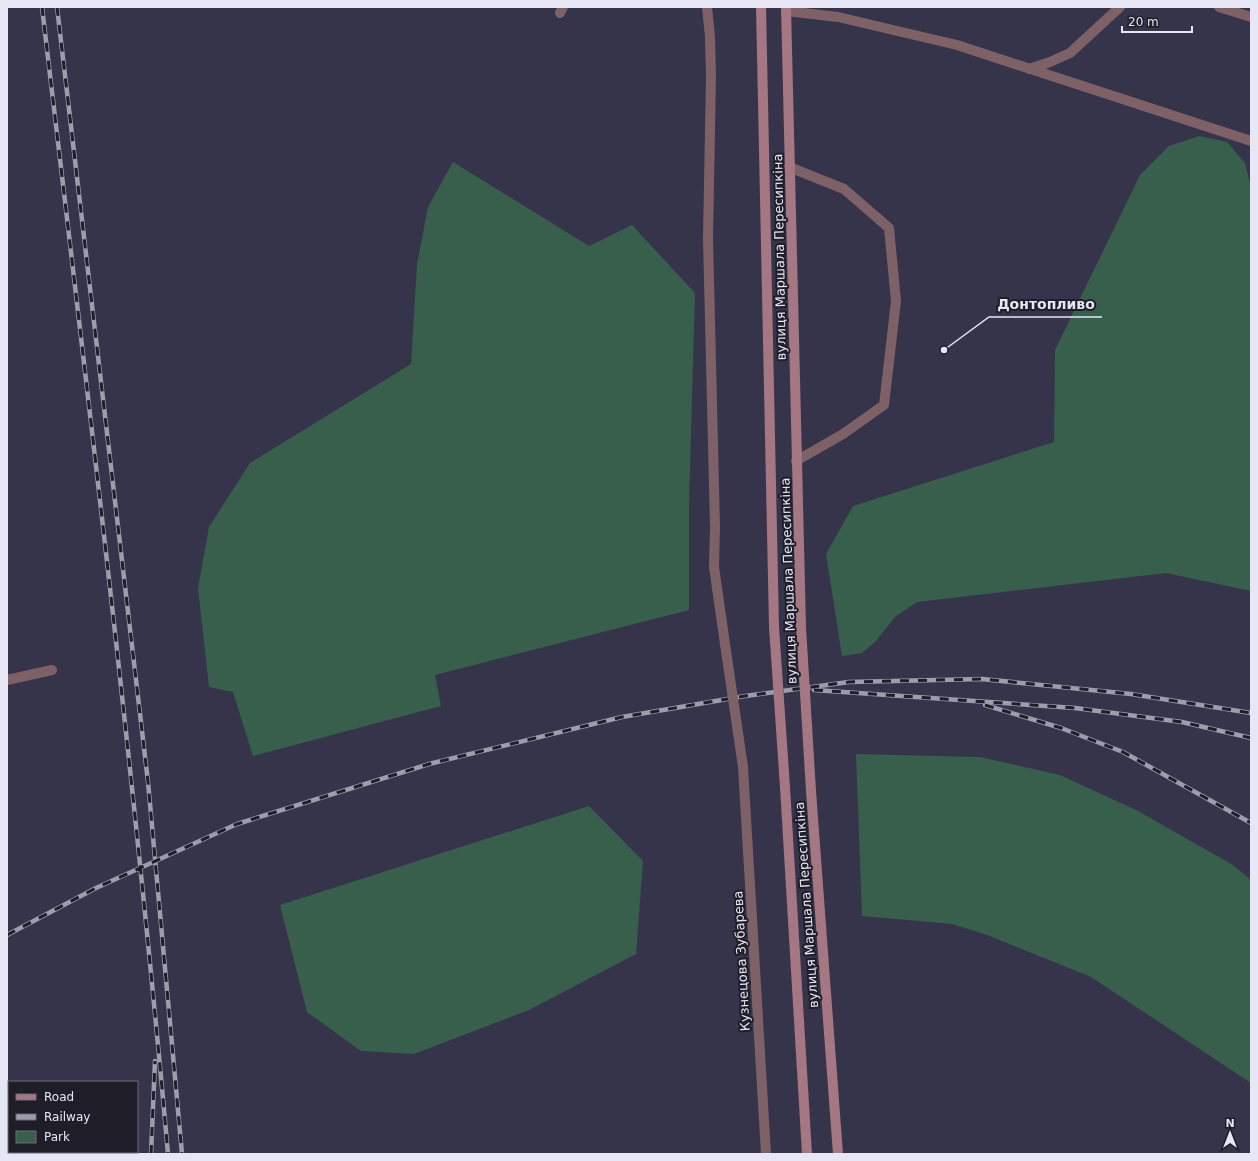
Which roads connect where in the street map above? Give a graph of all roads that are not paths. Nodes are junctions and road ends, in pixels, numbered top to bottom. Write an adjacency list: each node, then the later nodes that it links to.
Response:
1 (706, 7): 13 (street, Кузнецова Зубарева, bridge)
2 (761, 7): 14 (main road, вулиця Маршала Пересипкіна, bridge)
3 (1120, 7): 7 (street)
4 (1219, 7): 6 (street)
5 (786, 9): 7 (street); 9 (main road, вулиця Маршала Пересипкіна)
6 (1251, 17)
7 (1028, 69): 8 (street)
8 (1251, 141)
9 (789, 167): 10 (main road, вулиця Маршала Пересипкіна); 10 (street)
10 (796, 461): 15 (main road, вулиця Маршала Пересипкіна, bridge)
11 (52, 670): 12 (street)
12 (7, 680)
13 (766, 1154)
14 (806, 1154)
15 (838, 1154)

